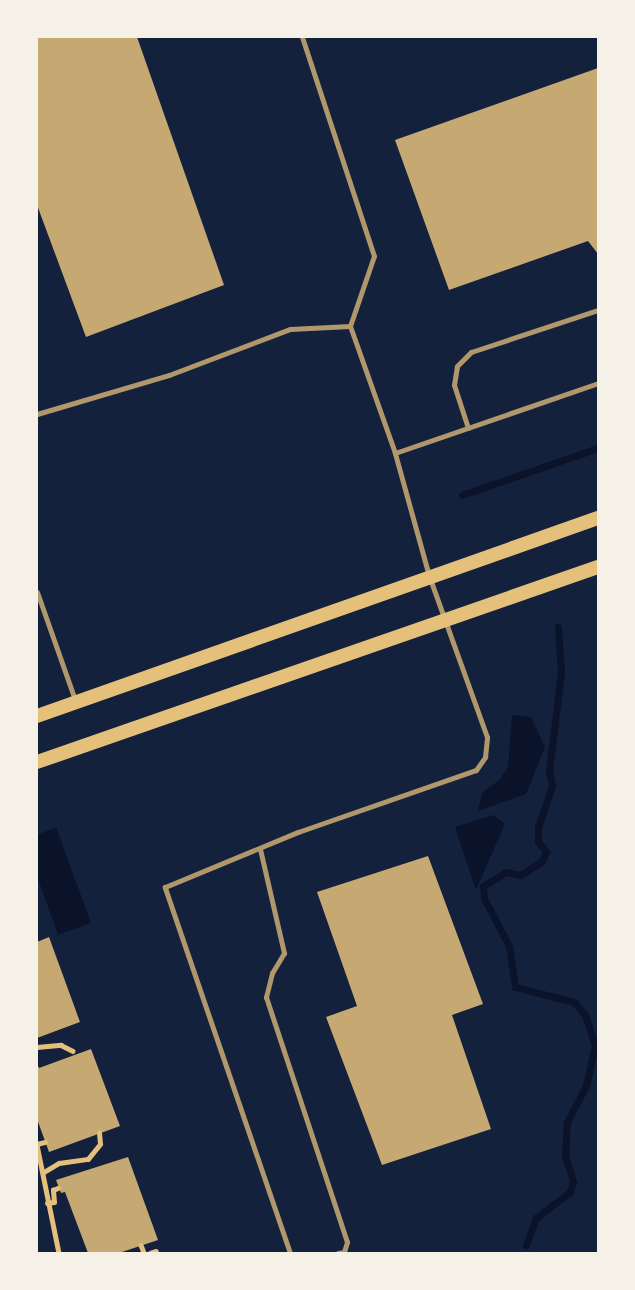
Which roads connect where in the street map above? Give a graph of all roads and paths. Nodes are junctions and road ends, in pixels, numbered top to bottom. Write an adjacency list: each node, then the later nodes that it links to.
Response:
1 (302, 37): 3 (lane)
2 (598, 310): 6 (lane)
3 (350, 326): 5 (lane); 7 (lane)
4 (598, 383): 6 (lane)
5 (37, 414)
6 (468, 428): 7 (lane)
7 (395, 453): 10 (lane)
8 (598, 518): 10 (main road)
9 (598, 567): 12 (main road)
10 (429, 576): 12 (lane); 13 (main road)
11 (37, 592): 13 (lane)
12 (447, 620): 15 (main road); 16 (lane)
13 (76, 703): 14 (main road)
14 (37, 716)
15 (37, 762)
16 (260, 849): 28 (lane); 29 (lane)
17 (37, 1048): 18 (path)
18 (73, 1051)
19 (100, 1133): 22 (path)
20 (45, 1142): 21 (path)
21 (37, 1145): 22 (path)
22 (44, 1172): 24 (path)
23 (58, 1188): 24 (path)
24 (47, 1203): 26 (path)
25 (141, 1245): 27 (path)
26 (59, 1253)
27 (144, 1253)
28 (290, 1253)
29 (338, 1253)

